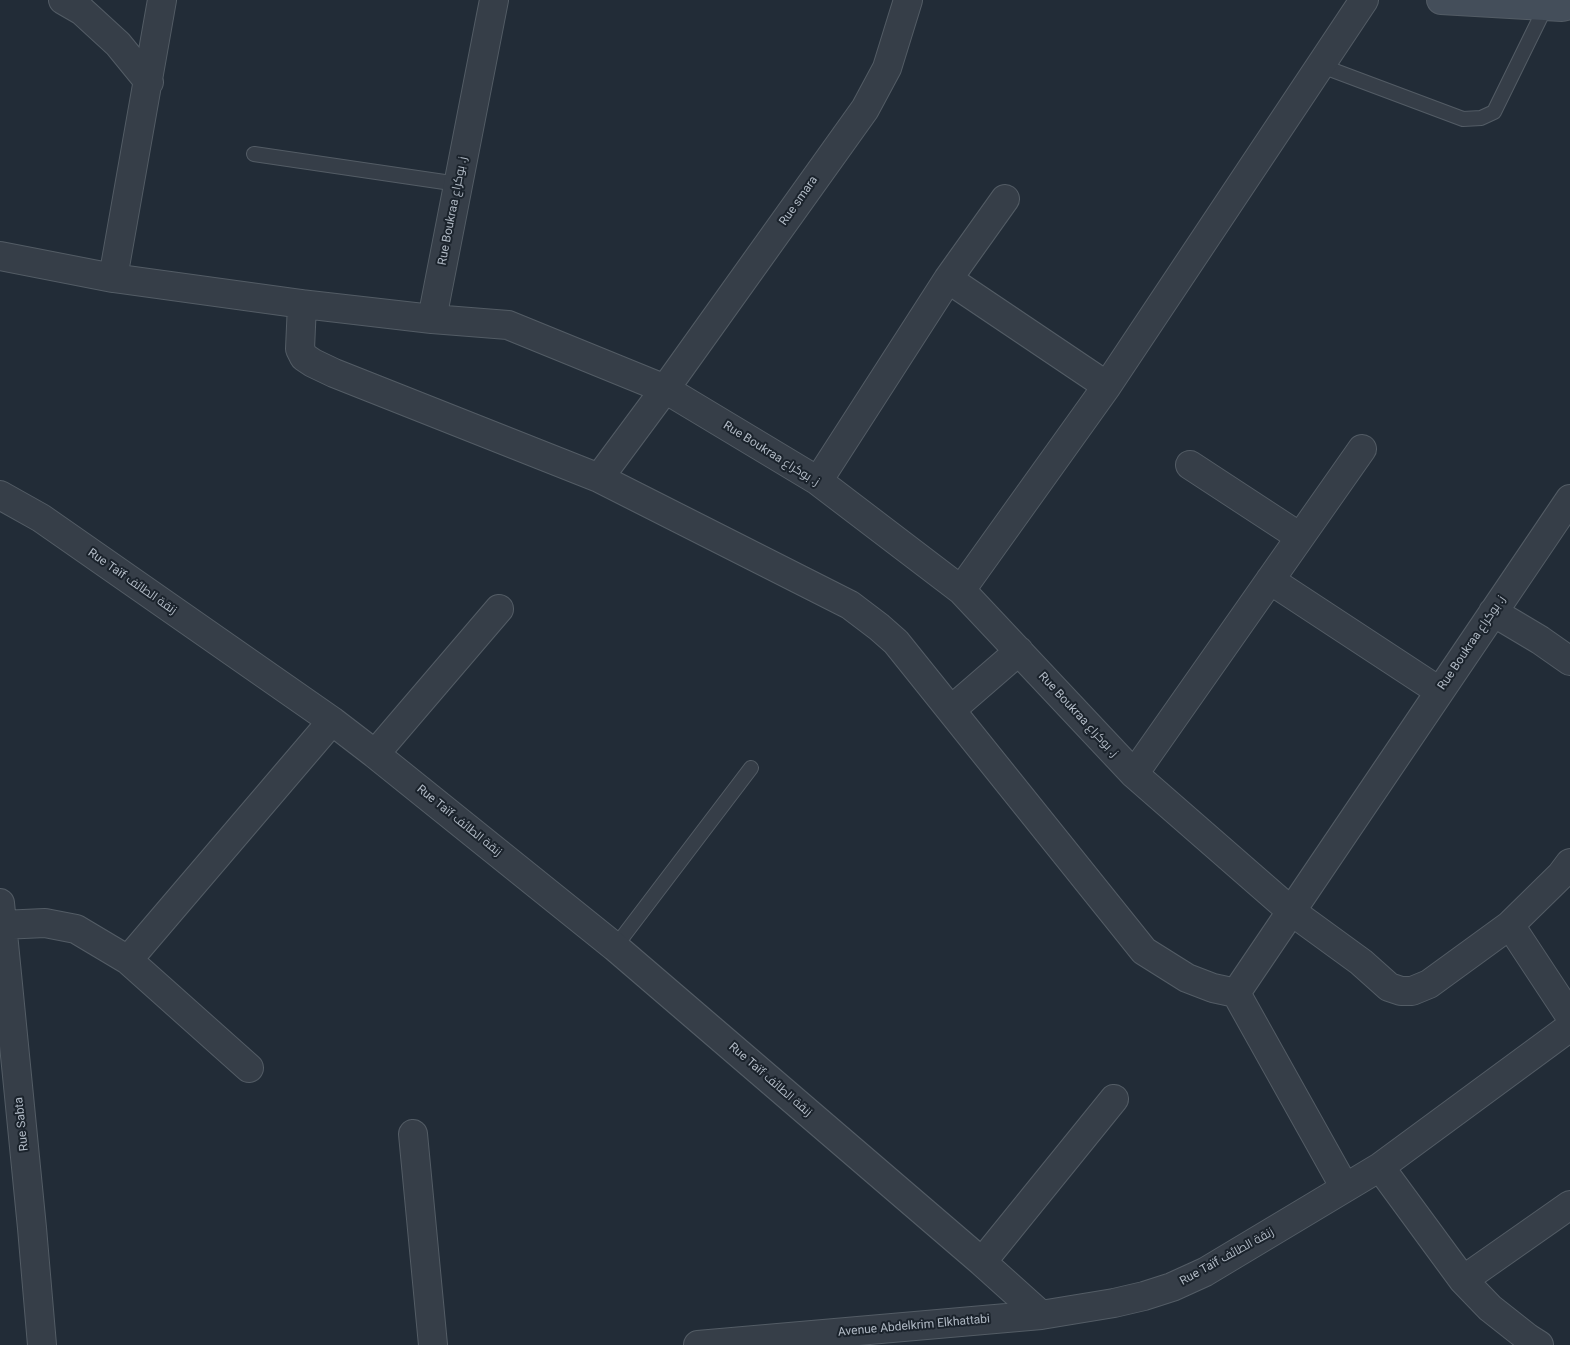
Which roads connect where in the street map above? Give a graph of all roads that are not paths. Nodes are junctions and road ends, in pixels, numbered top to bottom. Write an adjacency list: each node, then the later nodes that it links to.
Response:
1 (63, 0): 9 (street)
2 (162, 0): 9 (street)
3 (494, 0): 11 (street, Rue Boukraa ز. بوكراع)
4 (908, 0): 19 (street, Rue smara)
5 (1364, 0): 8 (street)
6 (1441, 0): 7 (main road)
7 (1559, 6): 8 (lane)
8 (1319, 65): 18 (street)
9 (149, 82): 14 (street)
10 (254, 154): 11 (lane)
11 (458, 184): 17 (street, Rue Boukraa ز. بوكراع)
12 (1005, 199): 15 (street)
13 (0, 256): 14 (street)
14 (113, 278): 16 (street)
15 (948, 280): 18 (street); 23 (street)
16 (302, 304): 17 (street); 22 (street)
17 (432, 319): 19 (street, Rue Boukraa ز. بوكراع)
18 (1107, 386): 28 (street)
19 (665, 389): 22 (street, Rue smara); 23 (street, Rue Boukraa ز. بوكراع)
20 (1362, 448): 26 (street)
21 (1190, 465): 26 (street)
22 (599, 478): 34 (street)
23 (818, 481): 28 (street, Rue Boukraa ز. بوكراع)
24 (0, 495): 35 (street, Rue Taïf زنقة الطائف)
25 (1570, 499): 30 (street, Rue Boukraa ز. بوكراع)
26 (1300, 537): 27 (street)
27 (1270, 580): 33 (street); 38 (street)
28 (962, 590): 31 (street, Rue Boukraa ز. بوكراع)
29 (499, 609): 36 (street)
30 (1493, 612): 32 (street); 33 (street, Rue Boukraa ز. بوكراع)
31 (1019, 651): 34 (street); 38 (street, Rue Boukraa ز. بوكراع)
32 (1570, 661)
33 (1439, 691): 40 (street, Rue Boukraa ز. بوكراع)
34 (951, 710): 46 (street)
35 (332, 721): 36 (street, Rue Taïf زنقة الطائف); 44 (street)
36 (375, 754): 43 (street, Rue Taïf زنقة الطائف)
37 (751, 768): 43 (lane)
38 (1134, 774): 40 (street, Rue Boukraa ز. بوكراع)
39 (1570, 863): 42 (street)
40 (1291, 911): 42 (street); 46 (street, Rue Boukraa ز. بوكراع)
41 (1, 914): 44 (street); 45 (street, Rue Sabta)
42 (1510, 925): 47 (street)
43 (615, 947): 55 (street, Rue Taïf زنقة الطائف)
44 (128, 960): 49 (street)
45 (3, 969): 58 (street, Rue Sabta)
46 (1236, 993): 53 (street)
47 (1570, 1016)
48 (1570, 1027): 52 (street, Rue Taïf زنقة الطائف)
49 (250, 1068)
50 (1114, 1099): 55 (street)
51 (413, 1134): 59 (street)
52 (1380, 1167): 53 (street, Rue Taïf زنقة الطائف); 56 (street)
53 (1345, 1188): 57 (street, Rue Taïf زنقة الطائف)
54 (1570, 1205): 56 (street)
55 (982, 1262): 57 (street, Rue Taïf زنقة الطائف)
56 (1463, 1280): 61 (street)
57 (1041, 1315): 60 (street, Avenue Abdelkrim Elkhattabi)
58 (42, 1345)
59 (433, 1345)
60 (698, 1345)
61 (1540, 1345)

